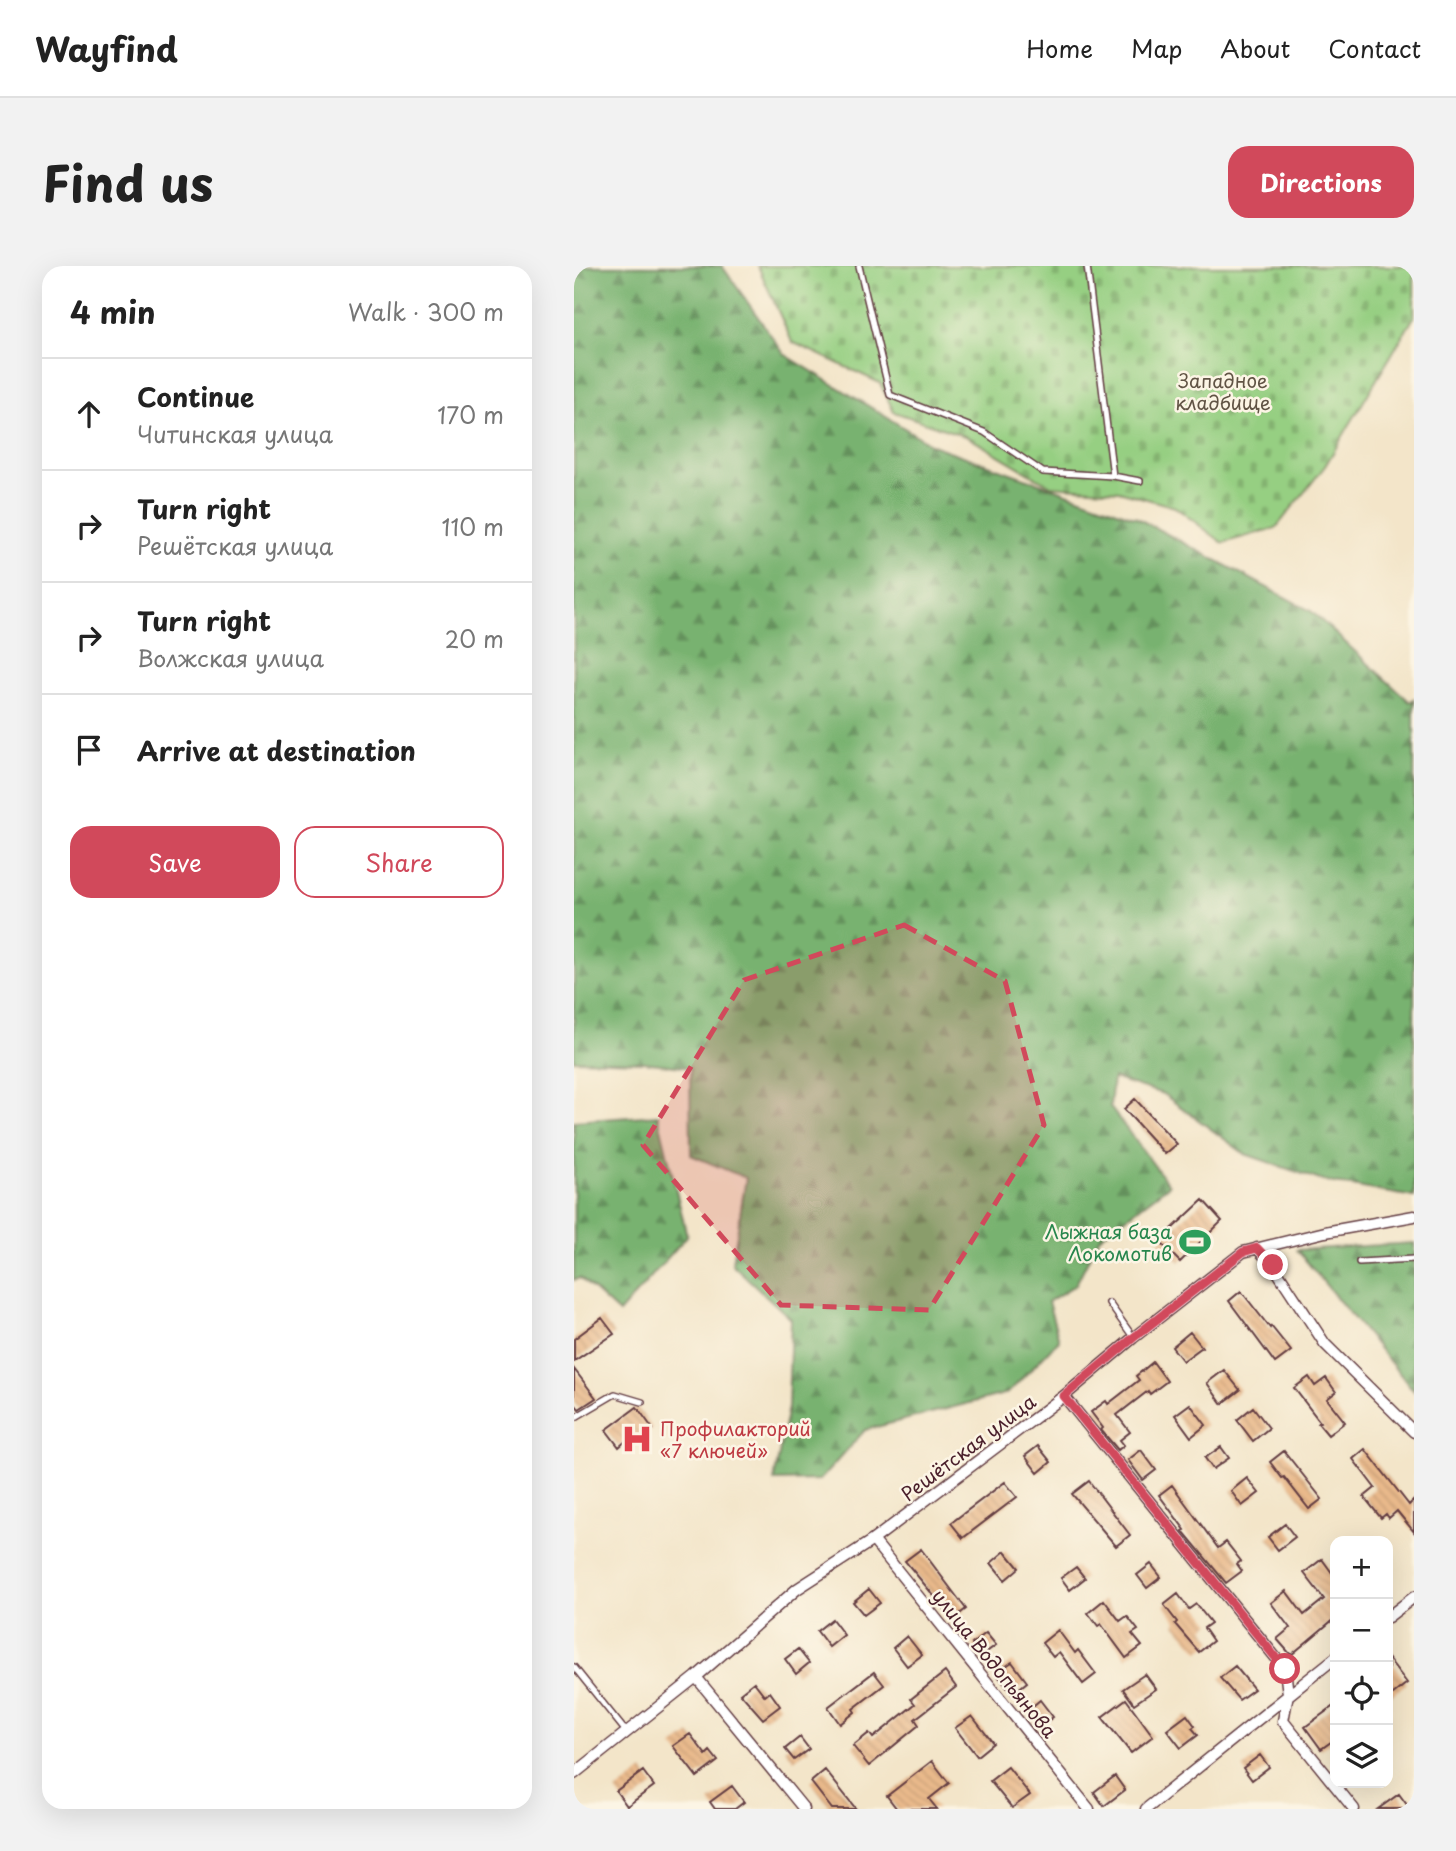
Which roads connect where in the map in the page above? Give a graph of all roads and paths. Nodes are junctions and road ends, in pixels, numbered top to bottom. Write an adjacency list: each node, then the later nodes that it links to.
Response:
1 (859, 266): 3 (lane)
2 (1087, 266): 3 (lane)
3 (1113, 475): 4 (lane)
4 (1140, 481)
5 (1414, 1216): 6 (street, Решётская улица)
6 (1257, 1248): 10 (street, Решётская улица); 14 (street)
7 (1414, 1259): 8 (lane)
8 (1359, 1262)
9 (1109, 1303): 10 (lane)
10 (1133, 1338): 11 (street, Решётская улица)
11 (1064, 1396): 15 (street, Решётская улица); 21 (street)
12 (642, 1402): 13 (lane)
13 (574, 1418)
14 (1414, 1432)
15 (873, 1540): 20 (street, Решётская улица); 25 (street, улица Водопьянова)
16 (1414, 1597): 17 (street)
17 (1393, 1613)
18 (1330, 1662): 21 (street)
19 (574, 1667): 22 (lane)
20 (696, 1677): 22 (street, Решётская улица); 24 (street)
21 (1288, 1694): 26 (street); 27 (street)
22 (628, 1733): 23 (street, Решётская улица)
23 (574, 1774)
24 (804, 1809)
25 (1090, 1809)
26 (1146, 1809)
27 (1354, 1809)

